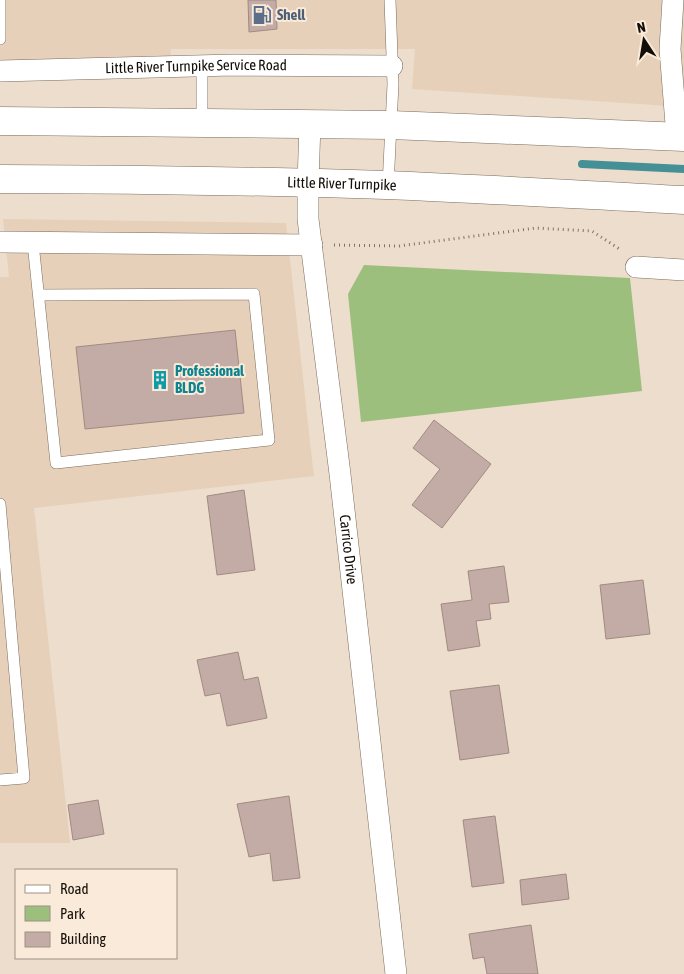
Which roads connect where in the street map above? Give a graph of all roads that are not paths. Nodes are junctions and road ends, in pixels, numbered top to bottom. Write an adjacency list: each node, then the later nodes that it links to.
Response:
1 (0, 0): 4 (lane)
2 (390, 0): 7 (lane)
3 (673, 0): 5 (street)
4 (0, 39)
5 (677, 49): 13 (street)
6 (202, 66): 7 (street, Little River Turnpike Service Road); 8 (street, Little River Turnpike Service Road); 10 (lane)
7 (392, 66): 12 (lane)
8 (0, 71)
9 (0, 122): 10 (main road)
10 (202, 124): 11 (main road)
11 (310, 124): 12 (main road); 15 (street, Carrico Drive)
12 (391, 125): 13 (main road); 16 (lane)
13 (681, 137)
14 (0, 179): 15 (main road, Little River Turnpike)
15 (308, 183): 16 (main road, Little River Turnpike); 20 (street, Carrico Drive)
16 (388, 186): 17 (main road, Little River Turnpike)
17 (684, 200)
18 (0, 242): 19 (street)
19 (33, 242): 20 (street); 23 (lane)
20 (312, 245): 26 (street, Carrico Drive)
21 (636, 267): 22 (street)
22 (684, 270)
23 (39, 295): 23 (lane)
24 (0, 504): 25 (lane)
25 (0, 780)
26 (396, 974)

